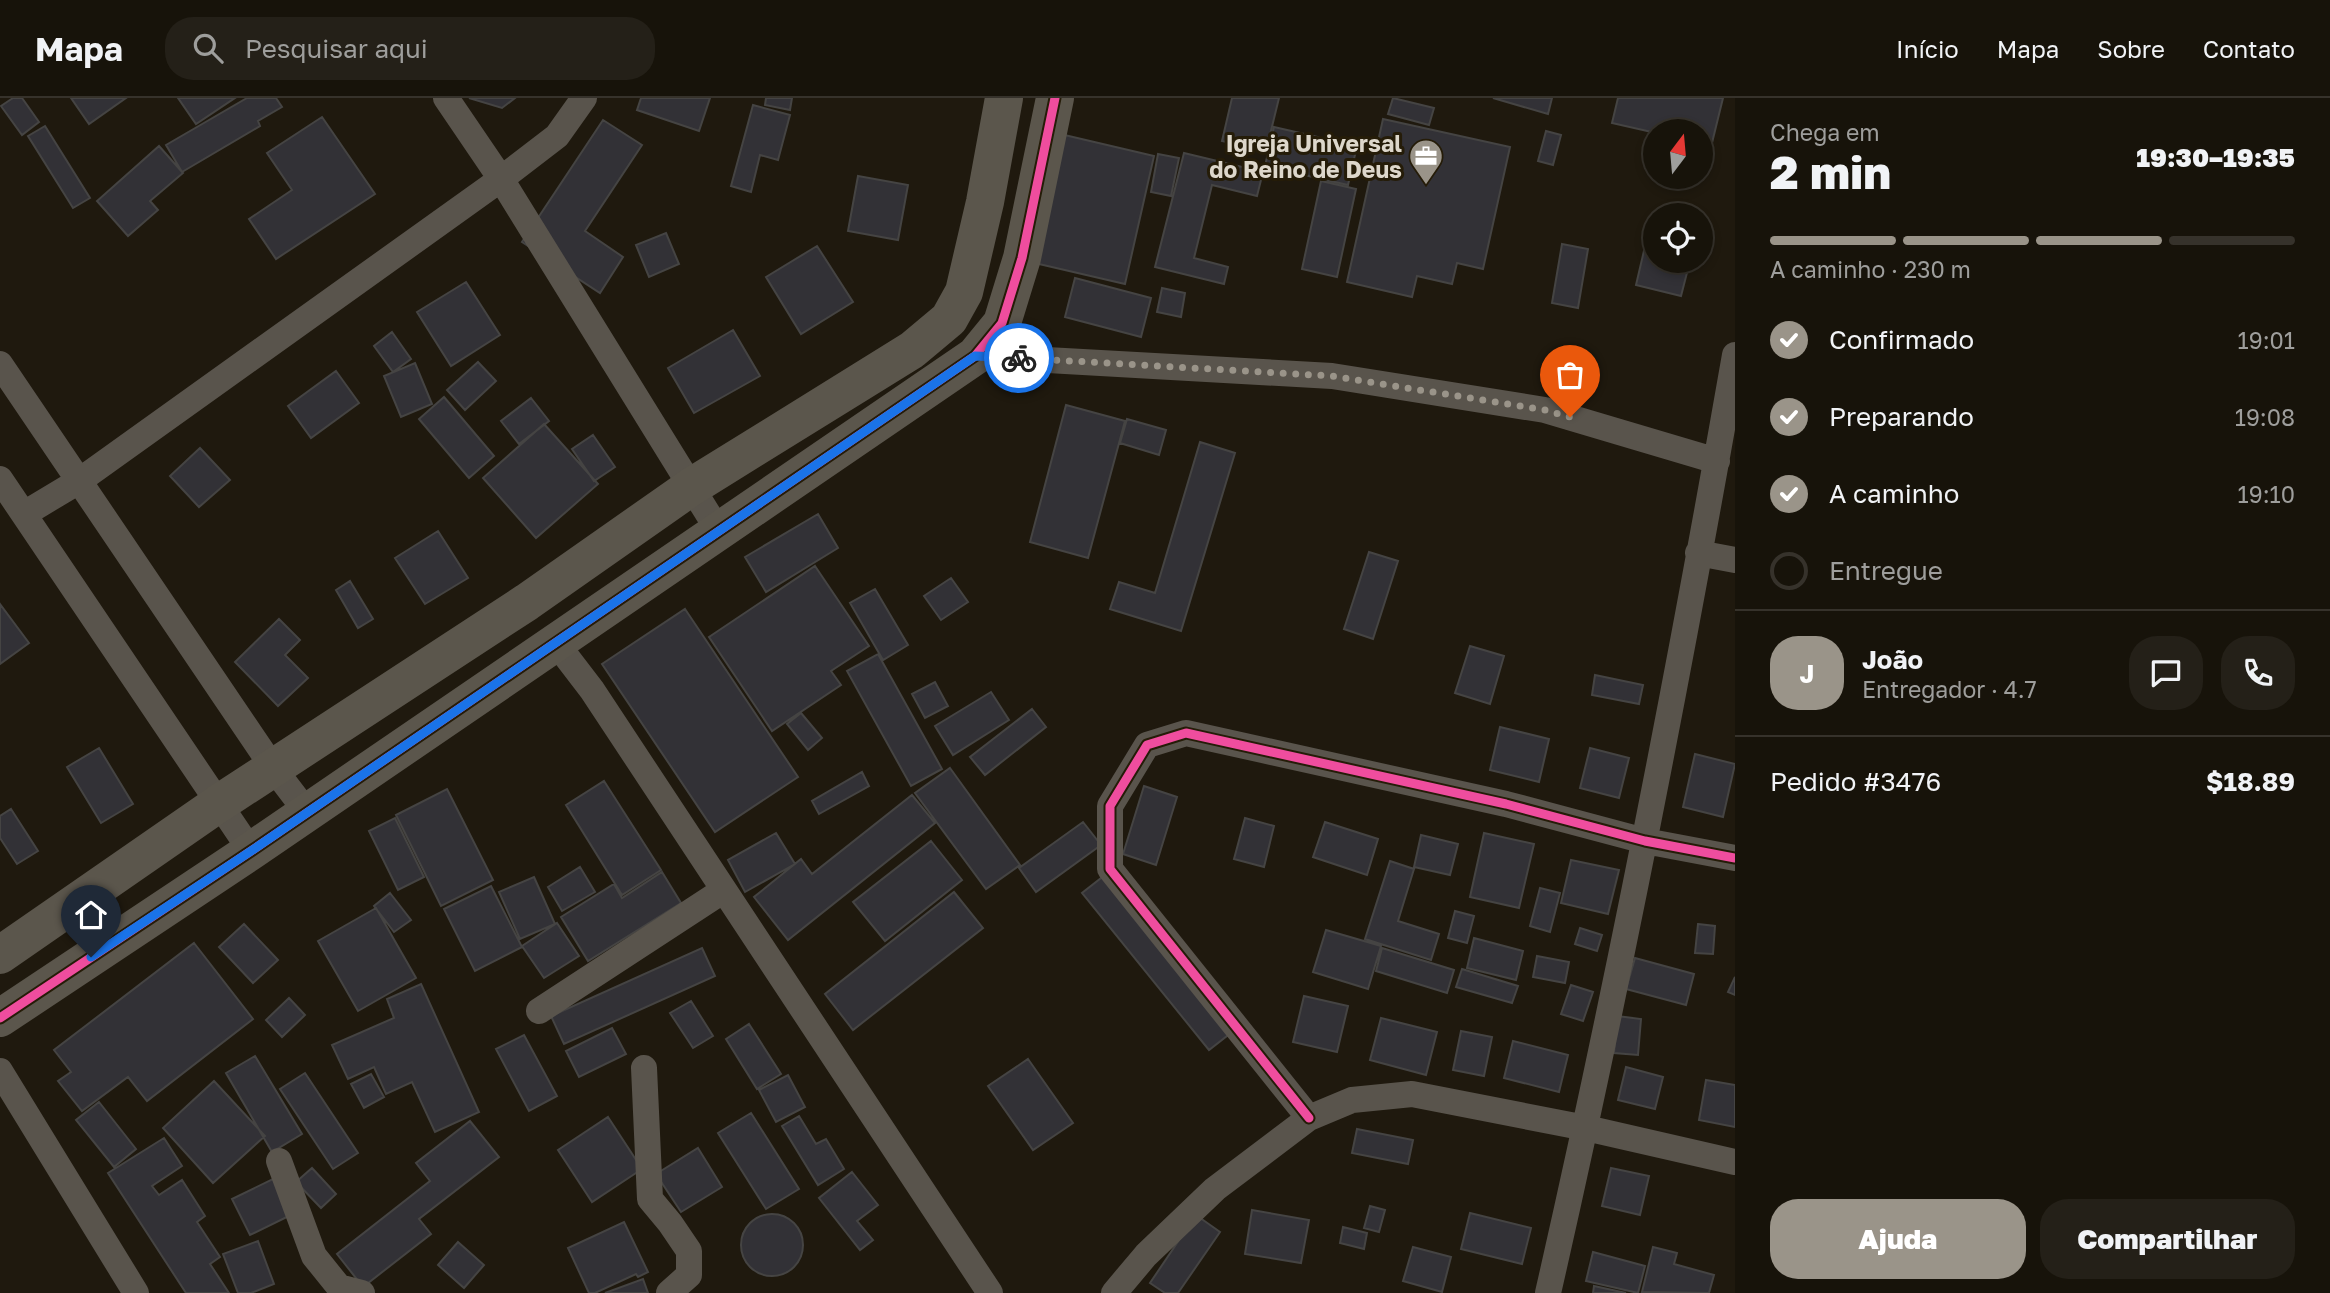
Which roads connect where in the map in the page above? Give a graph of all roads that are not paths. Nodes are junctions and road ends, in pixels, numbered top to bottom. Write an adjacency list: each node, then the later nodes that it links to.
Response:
1 (446, 98): 7 (street)
2 (584, 98): 7 (street)
3 (1004, 98): 5 (street)
4 (1055, 98): 6 (street)
5 (993, 154): 6 (street); 14 (street)
6 (1041, 164): 9 (street)
7 (501, 179): 13 (street); 14 (street)
8 (1735, 355): 11 (street)
9 (975, 356): 11 (street); 16 (street)
10 (0, 364): 13 (street)
11 (1717, 461): 17 (street)
12 (0, 479): 15 (street)
13 (79, 481): 15 (street); 20 (street)
14 (691, 487): 16 (street); 20 (street)
15 (24, 514): 21 (street)
16 (718, 530): 19 (street)
17 (1698, 553): 18 (street); 23 (street)
18 (1735, 560)
19 (556, 643): 22 (street); 26 (street)
20 (274, 769): 21 (street); 22 (street)
21 (218, 804): 24 (street); 27 (street)
22 (306, 811): 24 (street)
23 (1645, 841): 25 (street); 32 (street); 33 (street)
24 (251, 851): 29 (street)
25 (1735, 858)
26 (724, 890): 28 (street); 39 (street)
27 (0, 955)
28 (539, 1011)
29 (0, 1018)
30 (644, 1068): 38 (street)
31 (0, 1071): 36 (street)
32 (1310, 1118): 33 (street); 40 (street)
33 (1586, 1128): 35 (street); 41 (street)
34 (279, 1161): 37 (street)
35 (1735, 1162)
36 (136, 1293)
37 (362, 1293)
38 (669, 1293)
39 (989, 1293)
40 (1114, 1293)
41 (1548, 1293)

